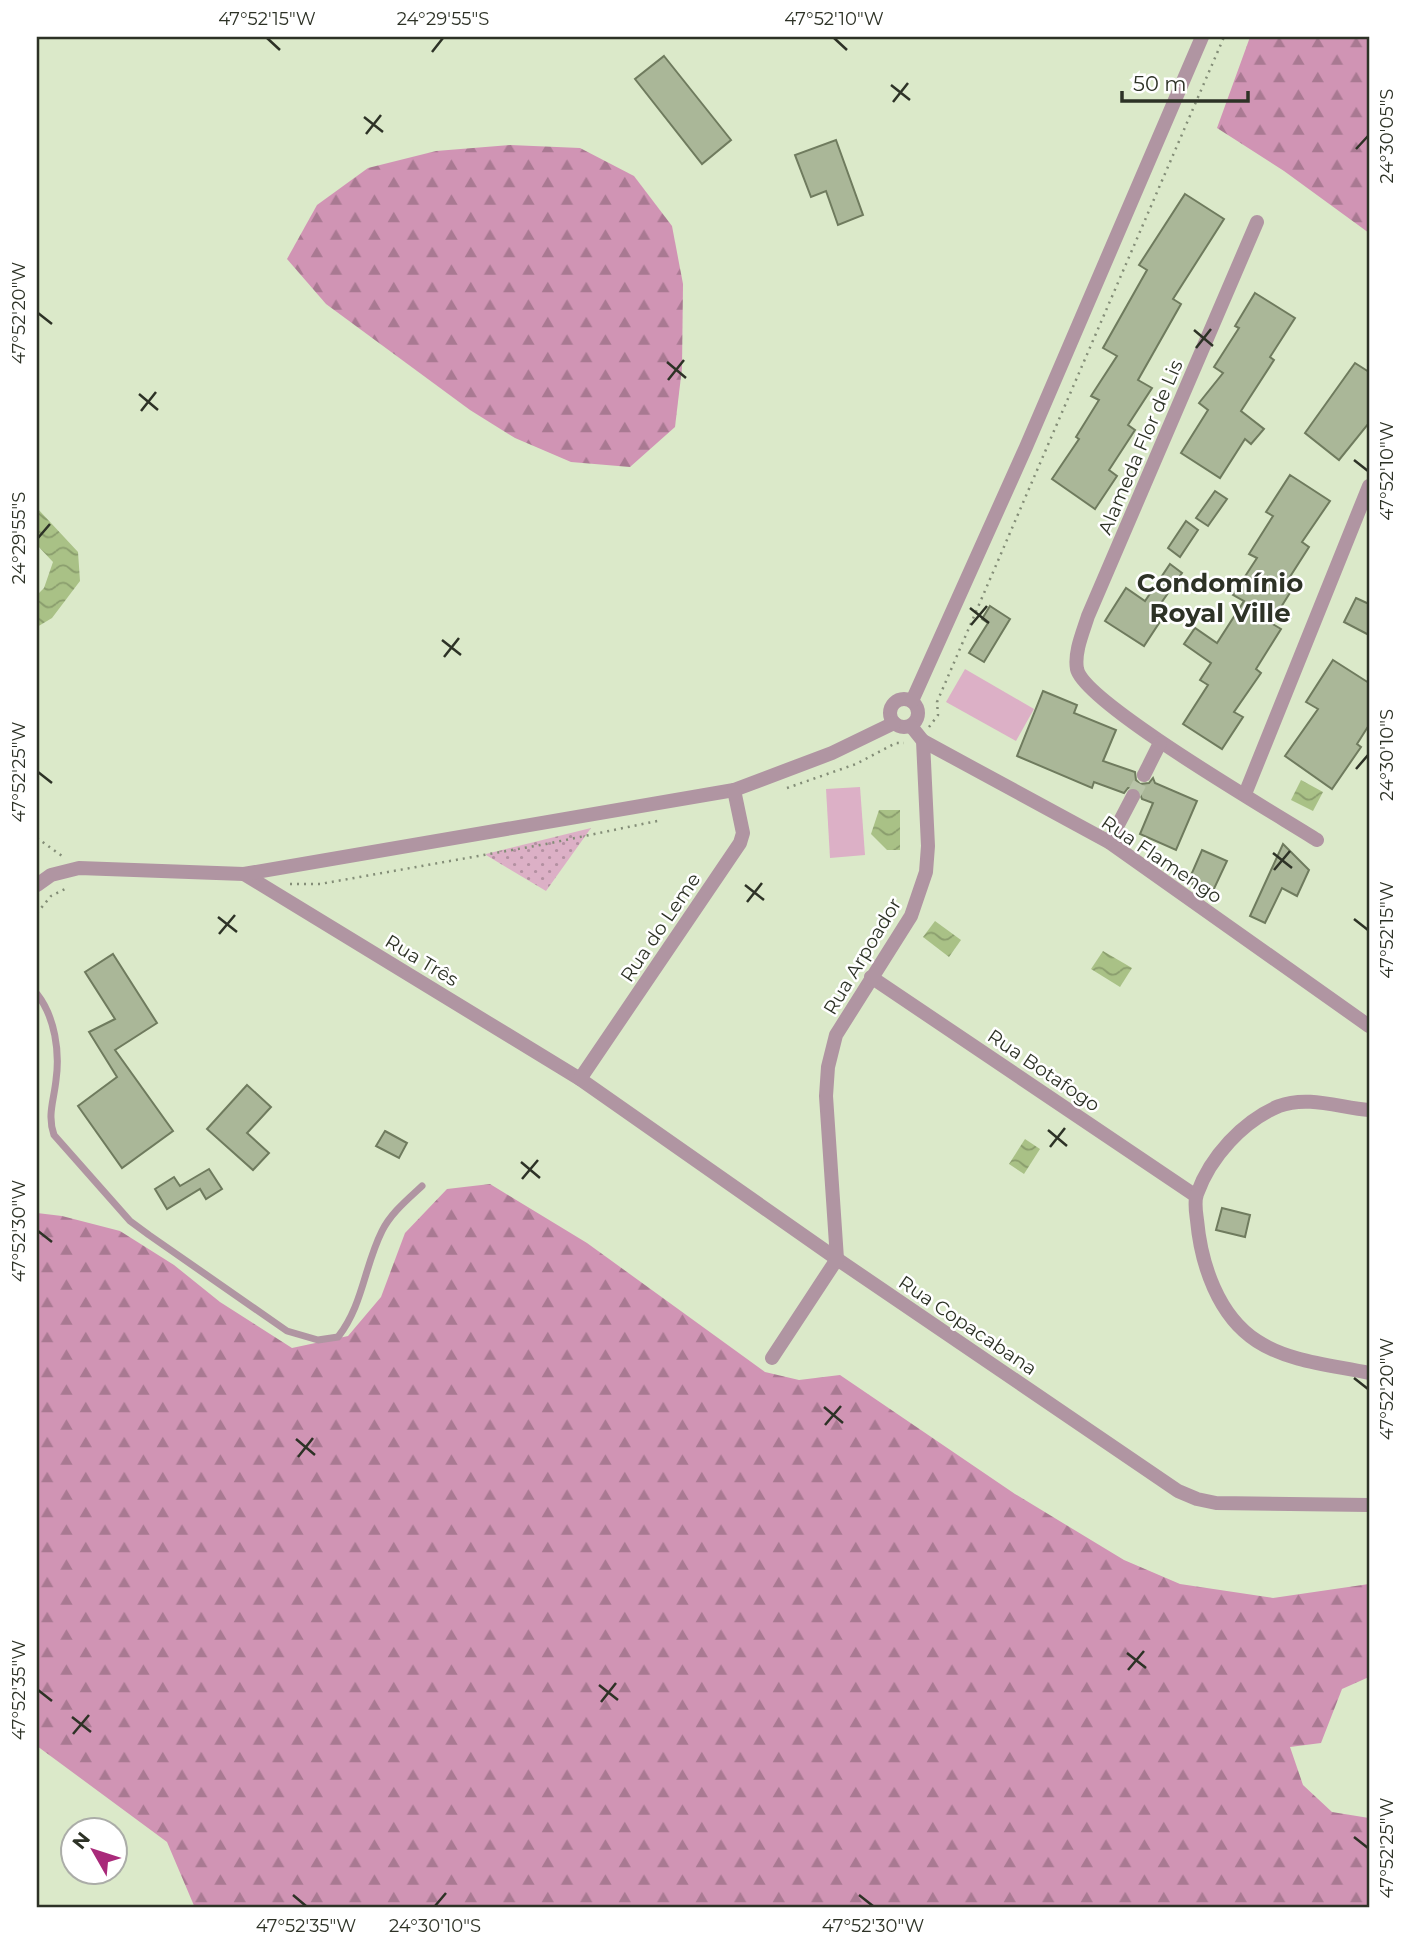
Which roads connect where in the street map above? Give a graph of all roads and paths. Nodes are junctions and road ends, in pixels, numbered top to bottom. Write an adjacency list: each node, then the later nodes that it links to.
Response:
1 (1202, 37): 5 (street)
2 (1224, 37): 7 (path)
3 (1257, 222): 9 (street, Alameda Flor de Lis)
4 (1369, 486): 12 (street)
5 (912, 701): 6 (street); 7 (street, Rua Arpoador)
6 (894, 723): 7 (street, Rua Flamengo); 11 (street)
7 (918, 734): 8 (path); 16 (street, Rua Flamengo); 20 (street, Rua Arpoador)
8 (896, 743)
9 (1160, 743): 10 (street); 12 (street)
10 (1144, 775)
11 (734, 790): 18 (street); 23 (street, Rua do Leme)
12 (1245, 794): 15 (street)
13 (1133, 796): 16 (street)
14 (37, 838): 17 (path)
15 (1317, 840)
16 (1109, 842): 22 (street, Rua Flamengo)
17 (79, 868): 18 (street); 19 (street)
18 (244, 874): 23 (street, Rua Três)
19 (37, 885)
20 (870, 977): 26 (street, Rua Botafogo); 27 (street, Rua Arpoador)
21 (37, 994): 25 (lane)
22 (1369, 1026)
23 (580, 1079): 27 (street, Rua Copacabana)
24 (1369, 1110): 26 (street)
25 (422, 1186)
26 (1196, 1196): 29 (street)
27 (837, 1259): 28 (street); 30 (street, Rua Copacabana)
28 (772, 1358)
29 (1369, 1373)
30 (1369, 1504)

